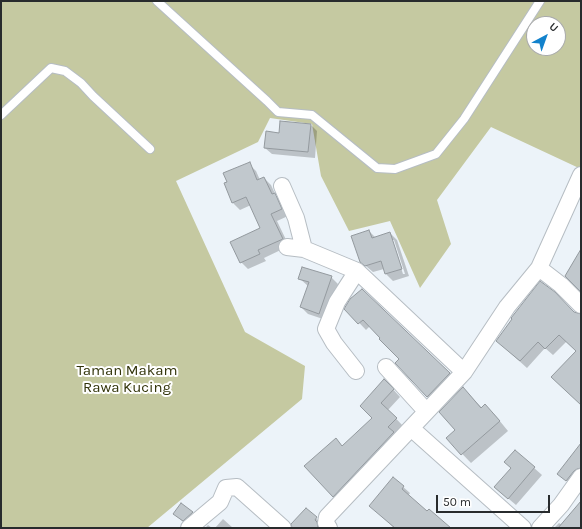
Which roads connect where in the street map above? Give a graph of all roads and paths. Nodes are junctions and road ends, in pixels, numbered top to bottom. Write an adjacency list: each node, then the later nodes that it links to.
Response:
1 (157, 1): 2 (lane)
2 (540, 1)
3 (1, 115): 4 (lane)
4 (150, 149)
5 (581, 175): 9 (street)
6 (282, 186): 8 (street)
7 (287, 247): 8 (street)
8 (304, 249): 10 (street)
9 (539, 268): 11 (street); 14 (street)
10 (357, 271): 13 (street); 14 (street)
11 (581, 306)
12 (386, 367): 15 (street)
13 (356, 371)
14 (464, 372): 15 (street)
15 (426, 411): 16 (street)
16 (411, 428): 20 (street); 21 (street)
17 (581, 477): 22 (street)
18 (189, 528): 19 (street)
19 (283, 528)
20 (329, 528)
21 (523, 528)
22 (540, 528)

